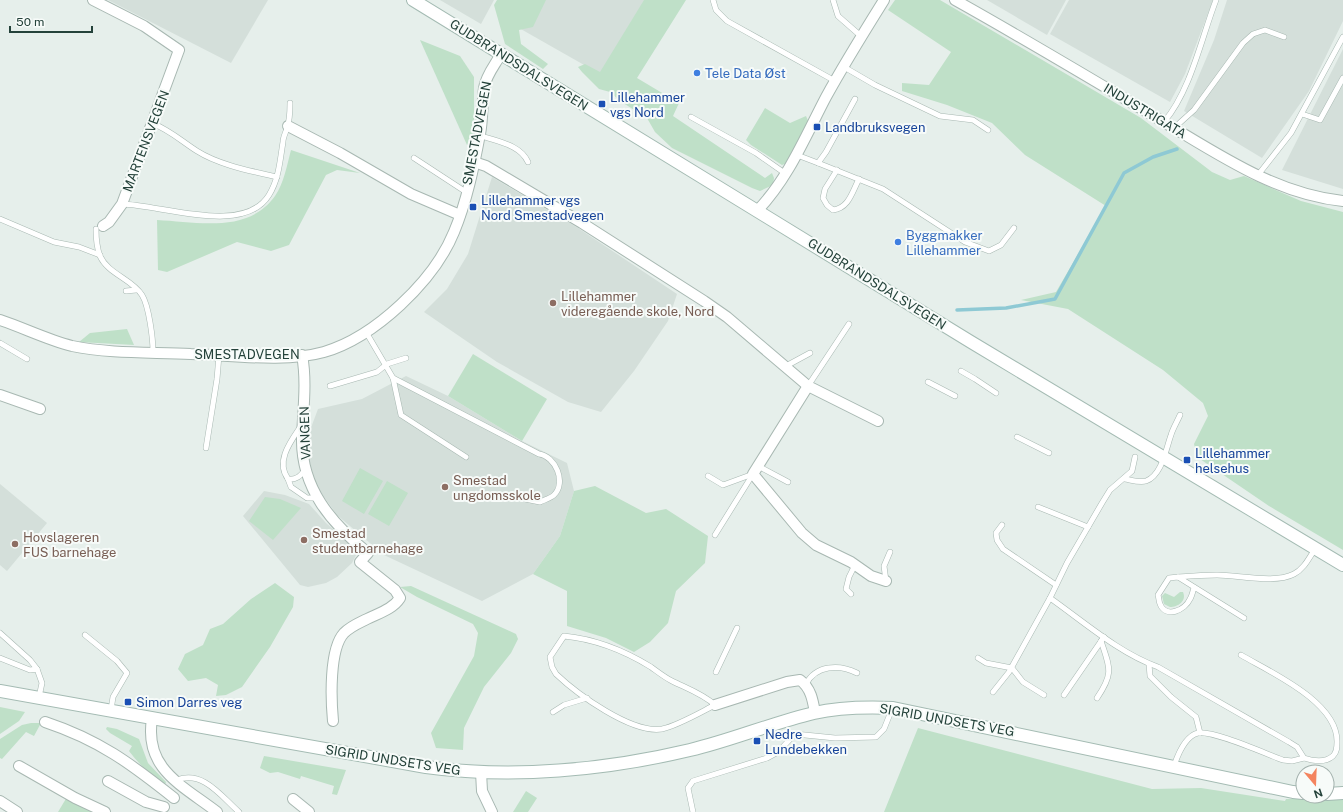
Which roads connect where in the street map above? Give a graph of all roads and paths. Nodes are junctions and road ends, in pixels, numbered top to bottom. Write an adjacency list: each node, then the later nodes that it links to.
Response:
1 (93, 0): 20 (street, MARTENSVEGEN)
2 (413, 0): 11 (street, GUDBRANDSDALSVEGEN)
3 (714, 0): 14 (lane)
4 (833, 0): 8 (lane)
5 (884, 0): 8 (street)
6 (955, 0): 19 (street, INDUSTRIGATA)
7 (1216, 0): 19 (lane)
8 (862, 36): 12 (street)
9 (1284, 37): 22 (lane)
10 (1343, 37): 17 (lane)
11 (501, 54): 24 (street, SMESTADVEGEN); 38 (street, GUDBRANDSDALSVEGEN)
12 (844, 67): 14 (street); 23 (lane)
13 (1343, 78): 17 (lane)
14 (835, 81): 25 (street)
15 (855, 99): 29 (lane)
16 (290, 103): 21 (lane)
17 (1302, 114): 32 (lane)
18 (691, 117): 31 (lane)
19 (1164, 122): 22 (street, INDUSTRIGATA)
20 (152, 123): 33 (lane); 37 (street, MARTENSVEGEN)
21 (288, 126): 33 (lane); 39 (street)
22 (1174, 128): 32 (street, INDUSTRIGATA)
23 (988, 130)
24 (479, 135): 27 (street, SMESTADVEGEN); 28 (lane)
25 (797, 155): 29 (lane); 31 (street)
26 (414, 158): 35 (lane)
27 (474, 162): 35 (street, SMESTADVEGEN); 57 (street)
28 (528, 162)
29 (818, 163): 30 (lane)
30 (837, 170): 34 (lane); 34 (lane)
31 (786, 174): 38 (street)
32 (1258, 175): 36 (street, INDUSTRIGATA)
33 (277, 176): 37 (lane)
34 (859, 179): 42 (lane)
35 (466, 192): 39 (street, SMESTADVEGEN)
36 (1343, 201)
37 (122, 204): 41 (street, MARTENSVEGEN)
38 (758, 210): 75 (street, GUDBRANDSDALSVEGEN)
39 (460, 215): 48 (street, SMESTADVEGEN)
40 (0, 219): 43 (lane)
41 (100, 227): 43 (lane)
42 (1014, 228)
43 (100, 255): 44 (lane)
44 (136, 290): 45 (lane); 50 (lane)
45 (126, 291)
46 (0, 320): 50 (street, SMESTADVEGEN)
47 (849, 324): 62 (lane)
48 (366, 332): 53 (street, SMESTADVEGEN); 56 (lane)
49 (0, 343): 54 (lane)
50 (153, 352): 52 (street, SMESTADVEGEN)
51 (810, 353): 57 (lane)
52 (218, 355): 53 (street, SMESTADVEGEN); 71 (lane)
53 (302, 355): 69 (street, VANGEN)
54 (27, 358)
55 (406, 358): 56 (lane)
56 (386, 364): 59 (lane); 61 (lane)
57 (786, 366): 62 (street)
58 (961, 371): 63 (lane)
59 (393, 378): 73 (lane); 83 (lane)
60 (928, 382): 65 (lane)
61 (330, 386)
62 (808, 386): 68 (street); 77 (street)
63 (996, 393)
64 (0, 395): 66 (street)
65 (955, 396)
66 (40, 409)
67 (1180, 416): 75 (lane)
68 (878, 421)
69 (303, 423): 76 (street, VANGEN); 80 (lane)
70 (1017, 437): 72 (lane)
71 (206, 448)
72 (1048, 453)
73 (466, 457)
74 (1135, 457): 79 (lane)
75 (1163, 458): 79 (lane); 88 (street, GUDBRANDSDALSVEGEN)
76 (306, 468): 80 (lane); 82 (street, VANGEN)
77 (756, 470): 78 (lane); 81 (lane); 87 (lane); 90 (street)
78 (708, 476)
79 (1125, 478): 86 (lane)
80 (288, 479): 82 (lane)
81 (788, 482)
82 (317, 498): 125 (street, VANGEN)
83 (525, 499)
84 (1038, 507): 86 (lane)
85 (1002, 526): 94 (lane)
86 (1088, 527): 94 (lane)
87 (715, 535)
88 (1315, 549): 91 (street, GUDBRANDSDALSVEGEN); 92 (lane)
89 (890, 552): 93 (lane)
90 (855, 565): 93 (street); 96 (lane)
91 (1343, 565)
92 (1178, 577): 95 (lane); 95 (lane)
93 (886, 581)
94 (1056, 584): 97 (lane)
95 (1194, 587): 98 (lane)
96 (851, 594)
97 (1050, 598): 102 (lane); 107 (lane)
98 (1244, 618)
99 (737, 628): 109 (lane)
100 (0, 633): 108 (lane)
101 (85, 635): 121 (lane)
102 (1102, 639): 106 (lane); 115 (lane); 118 (lane)
103 (1241, 655): 128 (lane)
104 (0, 658): 108 (lane)
105 (978, 658): 107 (lane)
106 (1150, 664): 127 (lane); 128 (lane)
107 (1012, 668): 113 (lane); 114 (lane)
108 (37, 669): 116 (lane)
109 (716, 672)
110 (857, 673): 111 (lane)
111 (806, 684): 119 (street); 123 (street)
112 (0, 691): 116 (street, SIGRID UNDSETS VEG)
113 (993, 692)
114 (1044, 695)
115 (1064, 695)
116 (39, 698): 121 (street, SIGRID UNDSETS VEG)
117 (587, 698): 119 (lane); 119 (lane); 122 (lane)
118 (1097, 698)
119 (715, 705)
120 (893, 708): 123 (street, SIGRID UNDSETS VEG); 130 (street, SIGRID UNDSETS VEG); 146 (lane)
121 (111, 710): 124 (street, SIGRID UNDSETS VEG)
122 (553, 712)
123 (815, 713): 131 (street, SIGRID UNDSETS VEG)
124 (152, 719): 131 (street, SIGRID UNDSETS VEG); 133 (street)
125 (332, 721)
126 (45, 722): 135 (street)
127 (1200, 733): 128 (lane); 130 (lane)
128 (1304, 758)
129 (19, 766): 140 (street)
130 (1174, 766): 134 (street, SIGRID UNDSETS VEG)
131 (481, 772): 145 (street)
132 (108, 781): 138 (street)
133 (180, 783): 135 (street); 142 (street); 143 (lane)
134 (1295, 792)
135 (174, 798): 138 (street)
136 (293, 799): 144 (street)
137 (0, 801): 139 (street)
138 (164, 807): 141 (street)
139 (17, 812)
140 (105, 812)
141 (154, 812)
142 (217, 812)
143 (239, 812)
144 (309, 812)
145 (492, 812)
146 (693, 812)

